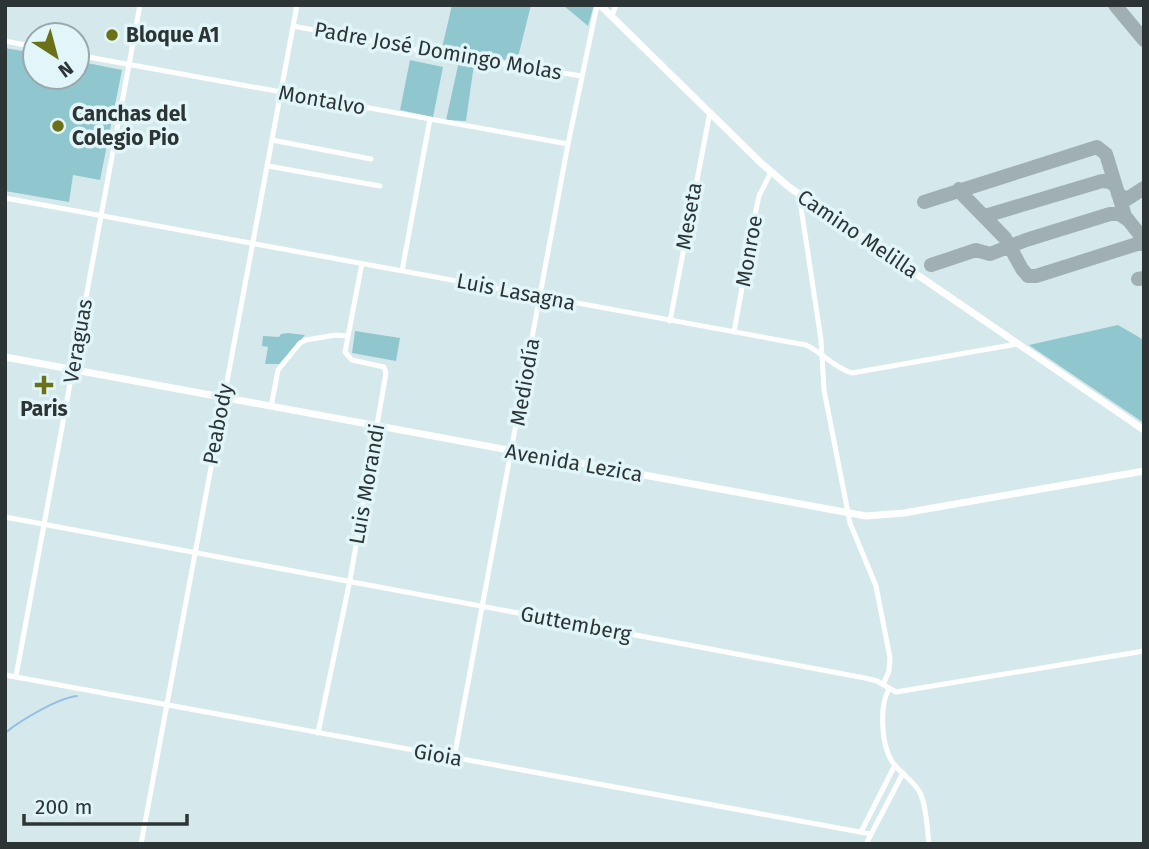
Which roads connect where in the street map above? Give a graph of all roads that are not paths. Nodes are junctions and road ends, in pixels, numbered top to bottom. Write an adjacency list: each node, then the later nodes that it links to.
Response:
1 (140, 5): 8 (street, Veraguas)
2 (297, 5): 6 (street, Peabody)
3 (599, 5): 5 (street, Camino Melilla); 9 (street, Mediodía)
4 (616, 5): 5 (street)
5 (612, 16): 11 (street, Camino Melilla)
6 (293, 26): 9 (street, Padre José Domingo Molas); 10 (street, Peabody)
7 (91, 58): 8 (street, Montalvo)
8 (129, 66): 10 (street, Montalvo); 21 (street, Veraguas)
9 (582, 76): 14 (street, Mediodía)
10 (281, 93): 12 (street, Montalvo); 13 (street, Peabody)
11 (710, 112): 17 (street, Camino Melilla); 26 (street, Meseta)
12 (430, 119): 14 (street, Montalvo); 24 (street)
13 (272, 140): 15 (street); 16 (street, Peabody)
14 (568, 144): 25 (street, Mediodía)
15 (371, 159)
16 (268, 166): 18 (street); 22 (street, Peabody)
17 (771, 172): 19 (street, Camino Melilla); 27 (street, Monroe)
18 (380, 187)
19 (799, 194): 29 (street, Camino Melilla); 30 (street)
20 (5, 198): 21 (street, Luis Lasagna)
21 (101, 215): 22 (street, Luis Lasagna); 32 (street, Veraguas)
22 (253, 243): 23 (street, Luis Lasagna); 33 (street, Peabody)
23 (362, 263): 24 (street, Luis Lasagna); 28 (street)
24 (402, 271): 25 (street, Luis Lasagna)
25 (541, 297): 26 (street, Luis Lasagna); 37 (street, Mediodía)
26 (670, 320): 27 (street, Luis Lasagna)
27 (734, 332): 30 (street, Luis Lasagna)
28 (347, 336): 34 (street); 35 (street, Luis Morandi)
29 (1019, 344): 30 (street, Luis Lasagna); 36 (street, Camino Melilla)
30 (820, 352): 39 (street)
31 (5, 357): 32 (street, Avenida Lezica)
32 (73, 370): 33 (street, Avenida Lezica); 41 (street, Veraguas)
33 (224, 398): 34 (street, Avenida Lezica); 42 (street, Peabody)
34 (271, 407): 35 (street, Avenida Lezica)
35 (377, 427): 37 (street, Avenida Lezica); 43 (street, Luis Morandi)
36 (1144, 430)
37 (512, 452): 39 (street, Avenida Lezica); 44 (street, Mediodía)
38 (1144, 471): 39 (street, Avenida Lezica)
39 (849, 514): 48 (street)
40 (5, 517): 41 (street, Guttemberg)
41 (44, 524): 42 (street, Guttemberg); 47 (street, Veraguas)
42 (196, 552): 43 (street, Guttemberg); 50 (street, Peabody)
43 (350, 580): 44 (street, Guttemberg); 51 (street, Luis Morandi)
44 (484, 607): 48 (street, Guttemberg); 52 (street, Mediodía)
45 (1144, 651): 49 (street)
46 (5, 674): 47 (street, Gioia)
47 (16, 677): 50 (street, Gioia)
48 (883, 685): 49 (street, Guttemberg)
49 (889, 690): 53 (street)
50 (166, 704): 51 (street, Gioia); 57 (street, Peabody)
51 (318, 733): 52 (street, Gioia)
52 (454, 758): 55 (street, Gioia)
53 (895, 765): 54 (street); 55 (street)
54 (903, 773): 56 (street); 59 (street)
55 (862, 832): 56 (street, Gioia)
56 (871, 834): 58 (street)
57 (141, 844)
58 (866, 844)
59 (929, 844)

